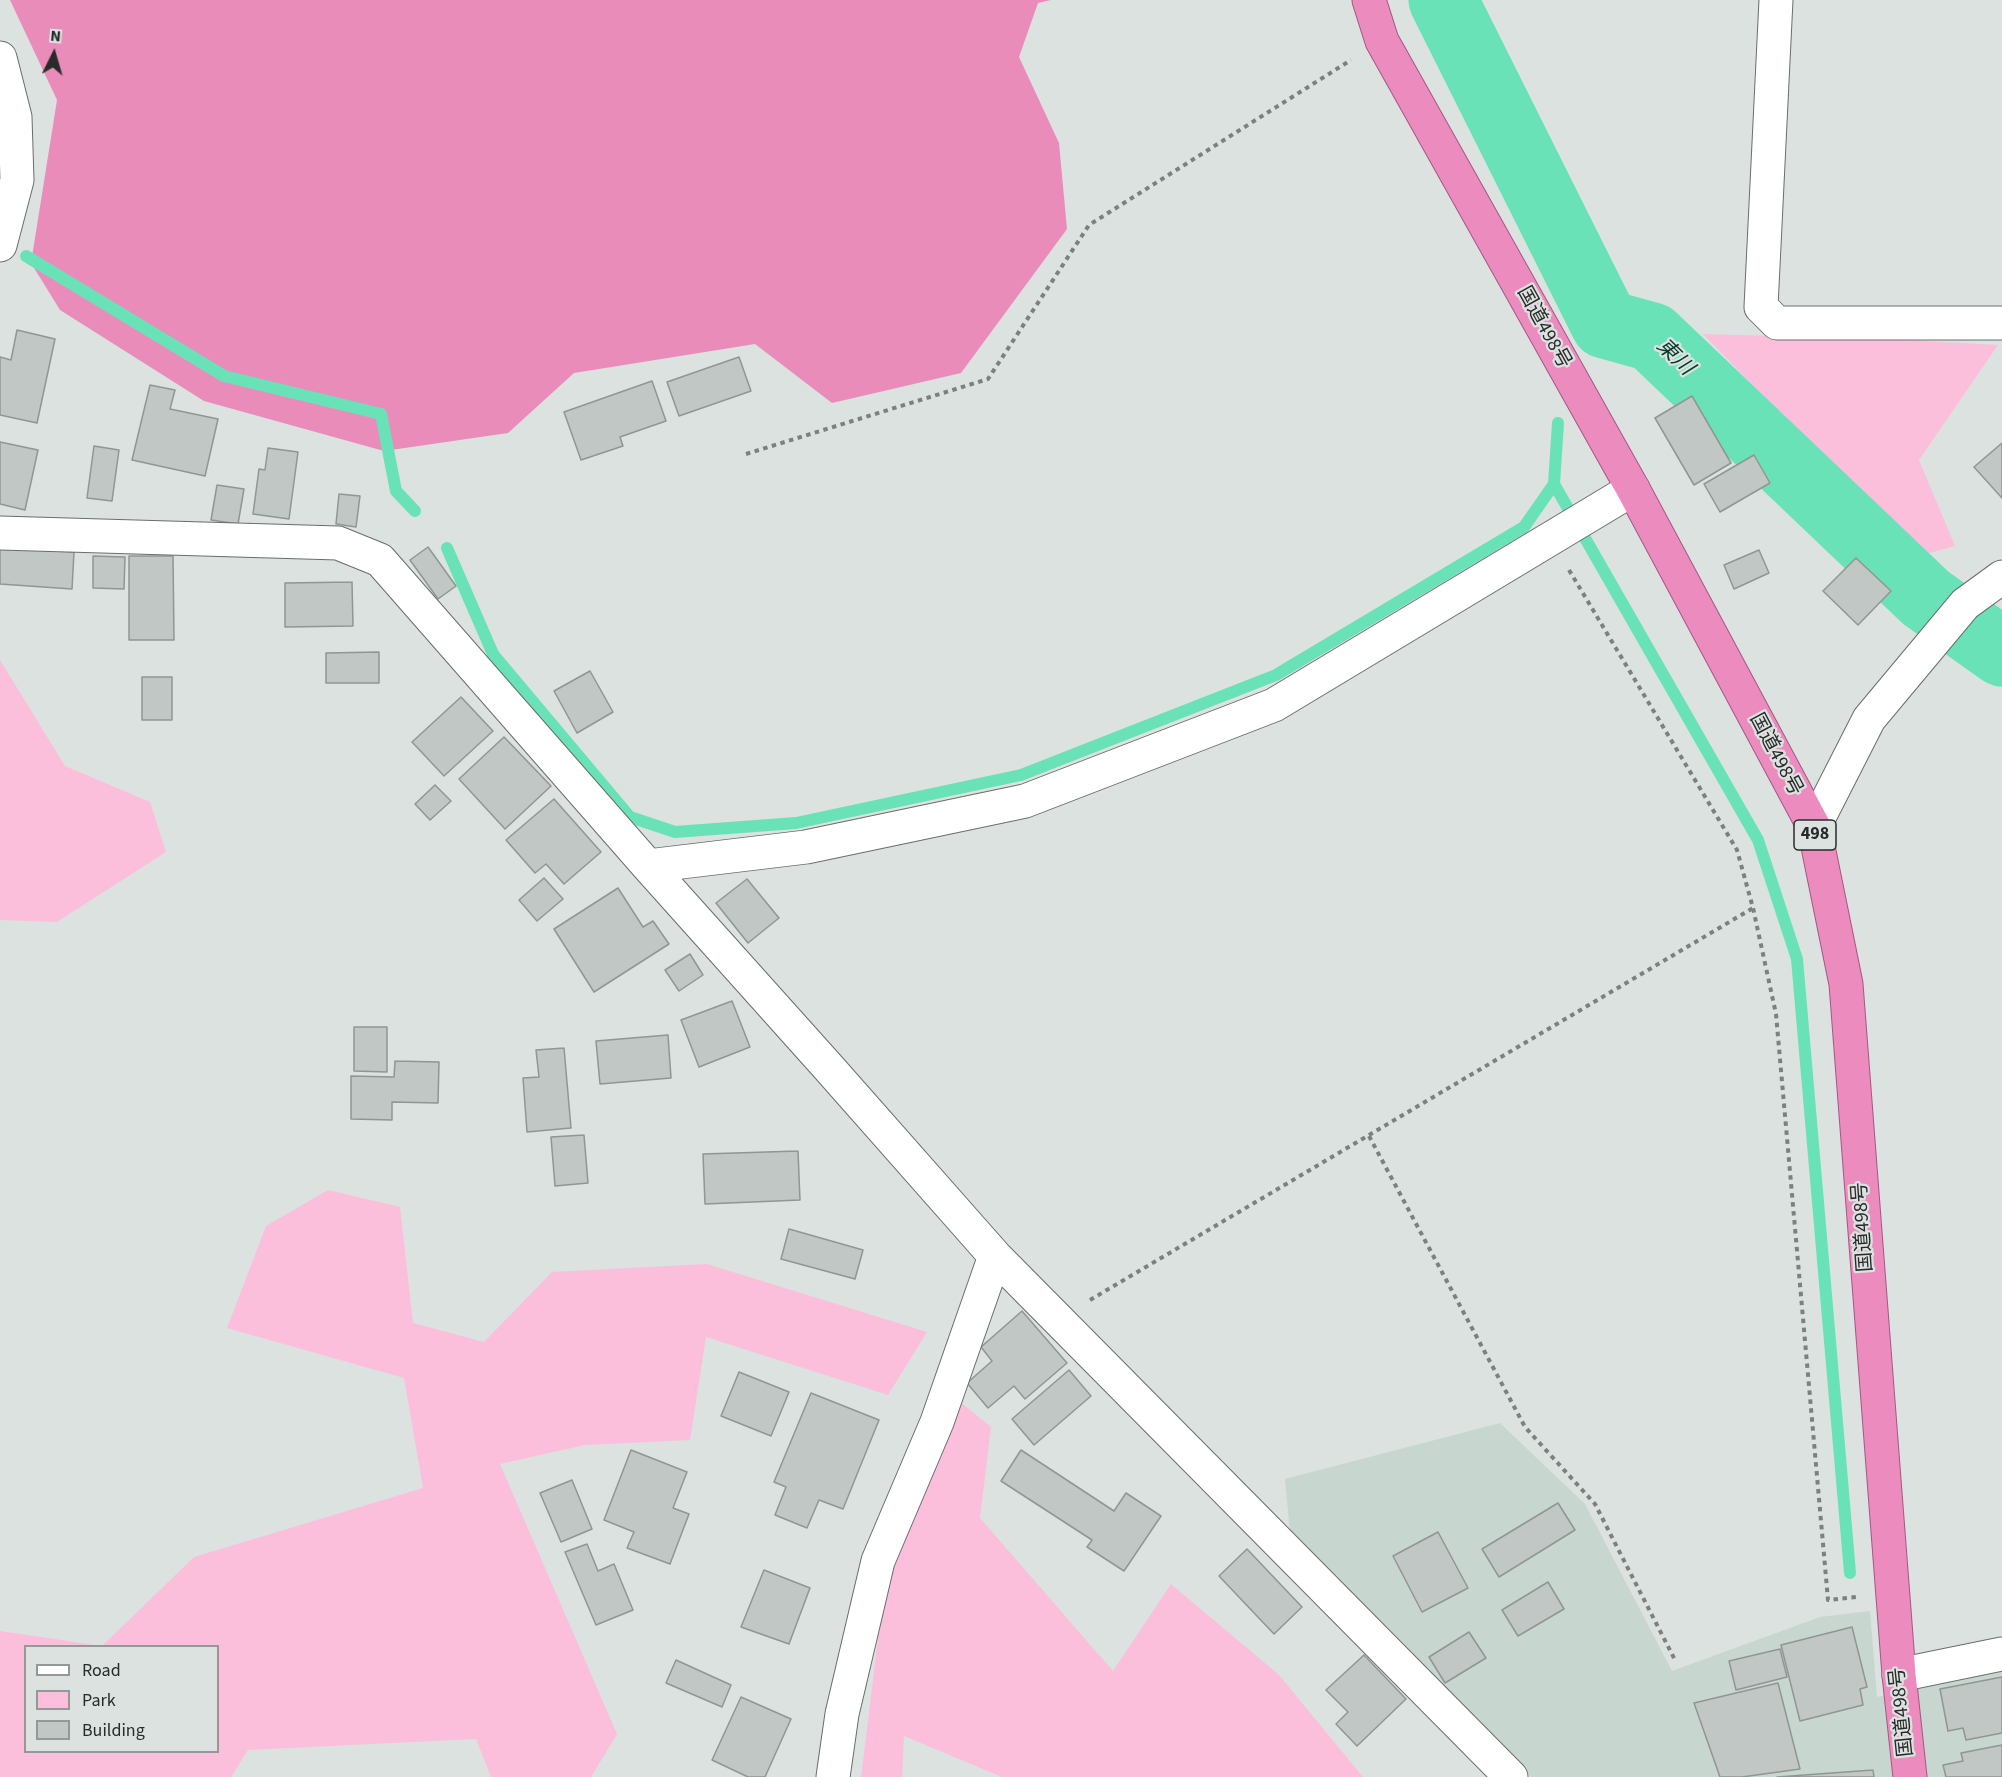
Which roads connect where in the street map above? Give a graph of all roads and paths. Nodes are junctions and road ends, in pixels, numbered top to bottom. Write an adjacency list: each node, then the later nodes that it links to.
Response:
1 (1369, 0): 3 (highway, 国道498号 / 498)
2 (1776, 0): 6 (street)
3 (1382, 41): 7 (path); 8 (highway, 国道498号 / 498)
4 (0, 58): 5 (street)
5 (0, 245)
6 (2002, 323)
7 (746, 454)
8 (1633, 489): 10 (street); 12 (highway, 国道498号 / 498)
9 (0, 533): 13 (street)
10 (1551, 539): 13 (street); 14 (path)
11 (2002, 577): 12 (street)
12 (1814, 827): 18 (highway, 国道498号 / 498)
13 (648, 866): 16 (street)
14 (1754, 908): 15 (path); 18 (path)
15 (1369, 1136): 17 (path); 20 (path)
16 (995, 1256): 17 (street); 22 (street)
17 (1059, 1319): 23 (street)
18 (1893, 1592): 21 (highway, 国道498号 / 498)
19 (2002, 1654): 21 (street)
20 (1676, 1662)
21 (1899, 1675): 24 (highway, 国道498号 / 498)
22 (832, 1777)
23 (1510, 1777)
24 (1910, 1777)

